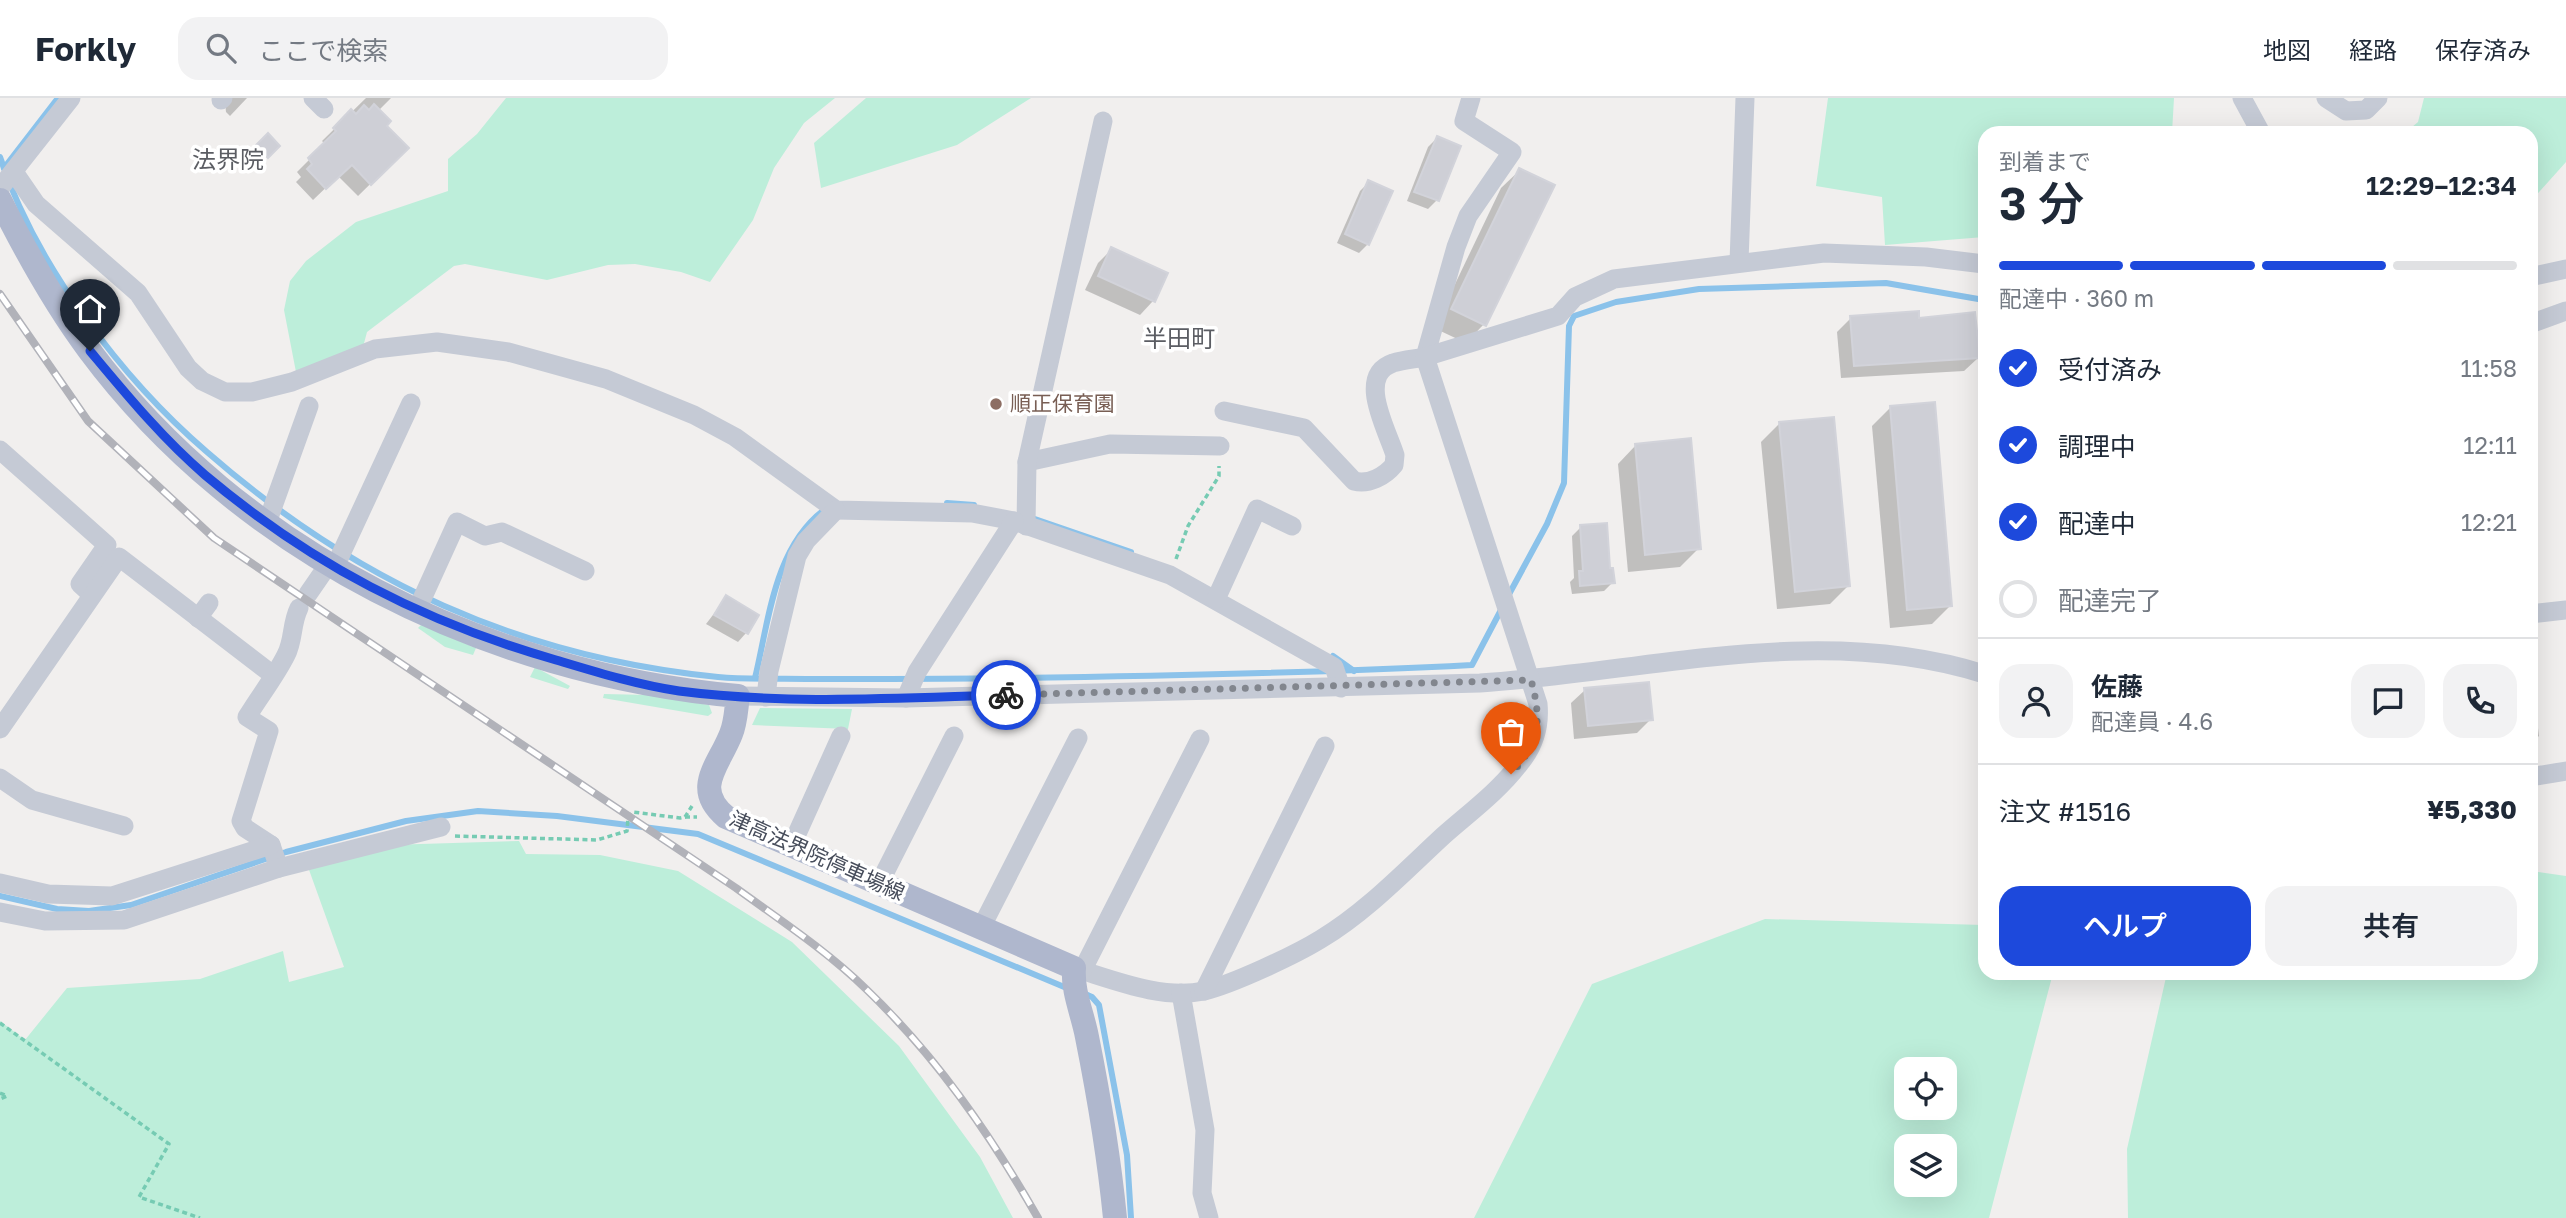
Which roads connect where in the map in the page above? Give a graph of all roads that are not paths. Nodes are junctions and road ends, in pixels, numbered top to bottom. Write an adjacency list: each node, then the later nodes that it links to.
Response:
1 (71, 98): 9 (street)
2 (1471, 98): 16 (street)
3 (1745, 98): 10 (street)
4 (2242, 98): 8 (street)
5 (2326, 98): 6 (street)
6 (2378, 98)
7 (1103, 121): 22 (street)
8 (2257, 126)
9 (6, 184): 23 (street); 24 (main road)
10 (1739, 262): 11 (street); 16 (street)
11 (1978, 263)
12 (2566, 270): 13 (street)
13 (2538, 275)
14 (2566, 311): 15 (street)
15 (2538, 321)
16 (1425, 357): 19 (street); 37 (street)
17 (411, 403): 27 (street)
18 (309, 406): 24 (street)
19 (1224, 411)
20 (1220, 446): 22 (street)
21 (0, 450): 30 (street)
22 (1027, 462): 25 (street)
23 (831, 507): 25 (street); 38 (street)
24 (270, 513): 27 (main road)
25 (1023, 519): 29 (street); 39 (street)
26 (1293, 526): 29 (street)
27 (336, 560): 31 (main road); 35 (street)
28 (585, 571): 31 (street)
29 (1218, 594): 36 (street)
30 (92, 595): 35 (street); 41 (street)
31 (421, 601): 40 (main road)
32 (2566, 610): 33 (street)
33 (2538, 613)
34 (1978, 672): 37 (street)
35 (274, 675): 53 (street)
36 (1339, 677): 37 (street); 39 (street)
37 (1531, 680): 62 (street)
38 (767, 684): 39 (street); 40 (street)
39 (911, 685)
40 (738, 696): 52 (main road, 津高法界院停車場線)
41 (0, 729)
42 (841, 736): 52 (street)
43 (954, 736): 56 (street)
44 (1078, 737): 60 (street)
45 (1200, 739): 61 (street)
46 (1325, 746): 62 (street)
47 (2566, 771): 48 (street)
48 (2538, 776)
49 (0, 778): 50 (street)
50 (124, 826)
51 (441, 827): 53 (street)
52 (791, 847): 56 (main road, 津高法界院停車場線)
53 (275, 856): 54 (street); 57 (street)
54 (173, 878): 57 (street); 58 (street)
55 (0, 883): 58 (street)
56 (879, 884): 60 (main road, 津高法界院停車場線)
57 (180, 901): 58 (street)
58 (47, 907): 59 (street)
59 (0, 912)
60 (981, 928): 61 (main road, 津高法界院停車場線)
61 (1076, 973): 63 (street); 64 (main road)
62 (1205, 991): 63 (street)
63 (1181, 993): 65 (street)
64 (1115, 1218)
65 (1209, 1218)

